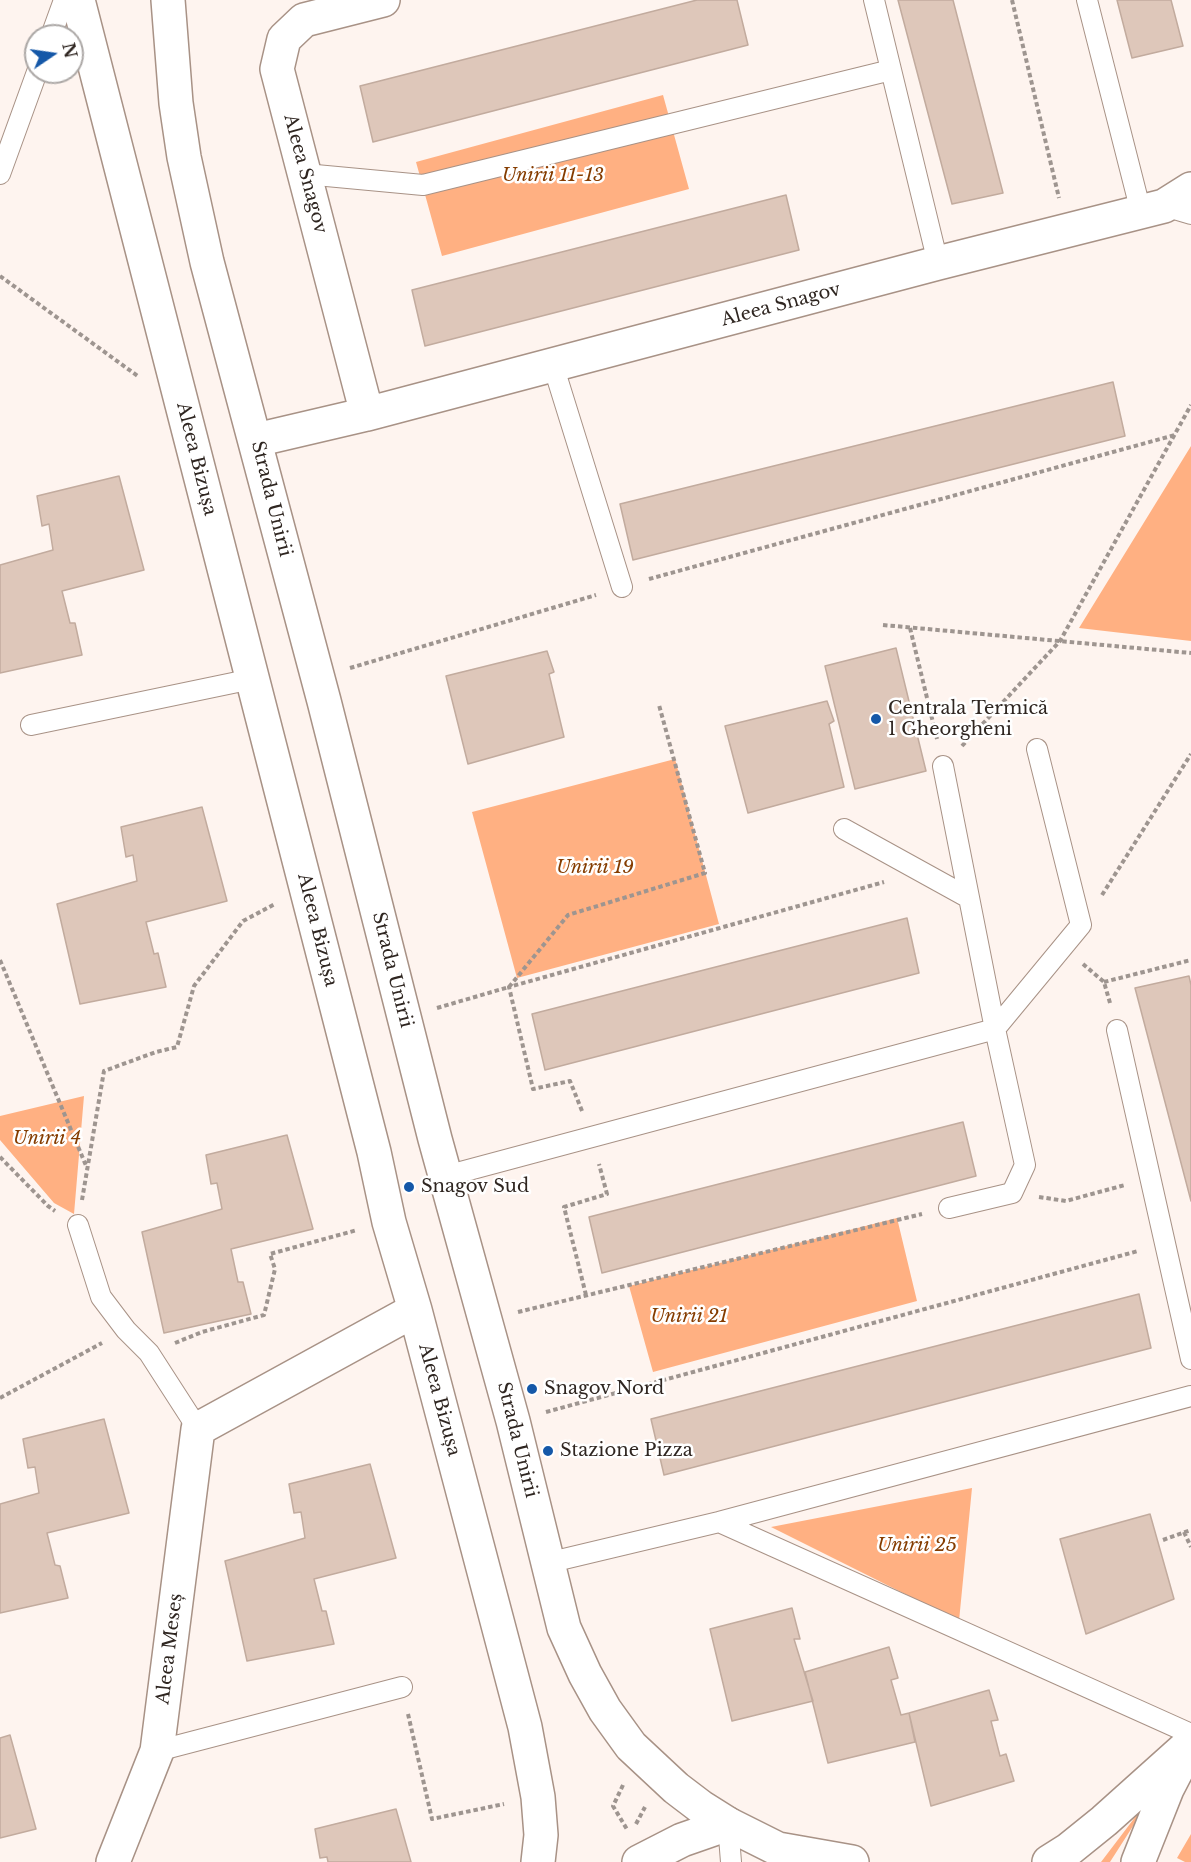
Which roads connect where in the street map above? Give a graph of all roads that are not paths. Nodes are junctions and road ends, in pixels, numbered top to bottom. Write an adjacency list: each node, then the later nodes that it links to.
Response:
1 (64, 0): 7 (lane)
2 (78, 0): 19 (street, Aleea Bizușa)
3 (168, 0): 17 (street, Strada Unirii)
4 (383, 0): 11 (street, Aleea Snagov)
5 (874, 0): 8 (lane)
6 (1087, 0): 13 (lane)
7 (55, 24)
8 (891, 70): 11 (lane); 14 (lane)
9 (33, 84): 10 (lane)
10 (0, 174)
11 (305, 174): 16 (street, Aleea Snagov)
12 (1191, 189): 13 (street, Aleea Snagov)
13 (1165, 211): 14 (street, Aleea Snagov)
14 (938, 263): 15 (street, Aleea Snagov)
15 (553, 365): 16 (street, Aleea Snagov); 18 (lane)
16 (368, 414): 17 (street, Aleea Snagov)
17 (256, 440): 27 (street, Strada Unirii)
18 (622, 587)
19 (252, 679): 20 (lane); 30 (street, Aleea Bizușa)
20 (31, 725)
21 (1037, 749): 25 (lane)
22 (943, 766): 24 (lane)
23 (844, 829): 24 (lane)
24 (969, 898): 25 (lane)
25 (995, 1029): 27 (lane); 28 (lane)
26 (1117, 1030): 31 (lane)
27 (446, 1176): 35 (street, Strada Unirii)
28 (949, 1208)
29 (78, 1225): 33 (lane)
30 (415, 1310): 33 (street); 44 (street, Aleea Bizușa)
31 (1191, 1359)
32 (1191, 1396): 34 (lane)
33 (198, 1429): 39 (street, Aleea Meseș)
34 (719, 1522): 35 (lane); 37 (lane)
35 (548, 1563): 40 (street, Strada Unirii)
36 (402, 1687): 39 (lane)
37 (1191, 1734)
38 (1191, 1743): 47 (street); 48 (street)
39 (157, 1751): 43 (street, Aleea Meseș)
40 (728, 1824): 41 (street); 42 (street, Strada Unirii); 45 (lane)
41 (634, 1848)
42 (788, 1855): 46 (street, Strada Unirii)
43 (113, 1862)
44 (538, 1862)
45 (731, 1862)
46 (852, 1862)
47 (1049, 1862)
48 (1138, 1862)

